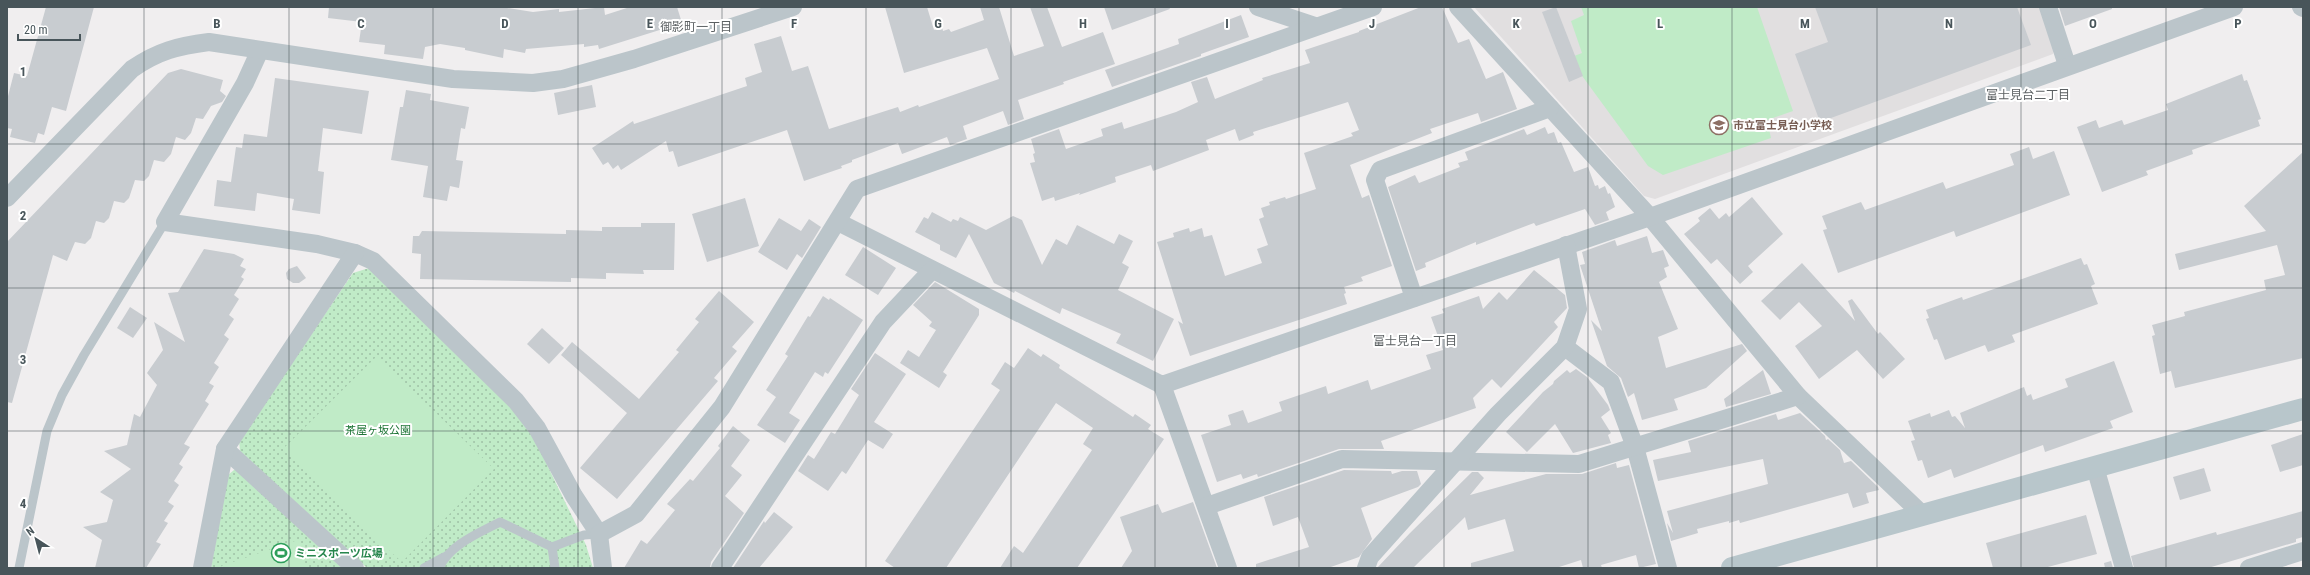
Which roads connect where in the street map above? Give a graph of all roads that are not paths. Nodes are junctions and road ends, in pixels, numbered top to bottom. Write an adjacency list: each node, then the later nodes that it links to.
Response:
1 (793, 7): 8 (street)
2 (1258, 7): 7 (street)
3 (1372, 7): 7 (street)
4 (1458, 7): 10 (street)
5 (2048, 7): 9 (street)
6 (2234, 7): 9 (street)
7 (1315, 26): 14 (street)
8 (260, 50): 11 (street); 13 (street)
9 (2067, 66): 12 (street)
10 (1550, 108): 12 (street); 18 (street)
11 (7, 198)
12 (1650, 217): 15 (street); 21 (street)
13 (165, 222): 16 (street); 33 (lane)
14 (838, 222): 17 (street); 29 (street)
15 (1566, 245): 18 (street); 19 (street)
16 (355, 253): 24 (street); 29 (street)
17 (932, 270): 20 (street); 40 (street)
18 (1414, 298): 20 (street)
19 (1565, 347): 23 (street); 25 (street)
20 (1162, 385): 27 (street)
21 (1798, 396): 23 (street); 28 (street)
22 (2303, 409): 26 (street)
23 (1635, 447): 25 (street); 43 (street)
24 (225, 449): 34 (street); 35 (street)
25 (1456, 462): 27 (street); 42 (street)
26 (2095, 467): 28 (street); 45 (street)
27 (1207, 506): 41 (street)
28 (1923, 515): 44 (street)
29 (599, 534): 30 (lane); 39 (street)
30 (552, 547): 32 (lane); 38 (lane)
31 (2303, 551): 46 (street)
32 (445, 556): 36 (lane); 37 (lane)
33 (19, 568)
34 (202, 568)
35 (355, 568)
36 (424, 568)
37 (439, 568)
38 (555, 568)
39 (603, 568)
40 (720, 568)
41 (1228, 568)
42 (1366, 568)
43 (1668, 568)
44 (1732, 568)
45 (2124, 568)
46 (2250, 568)

